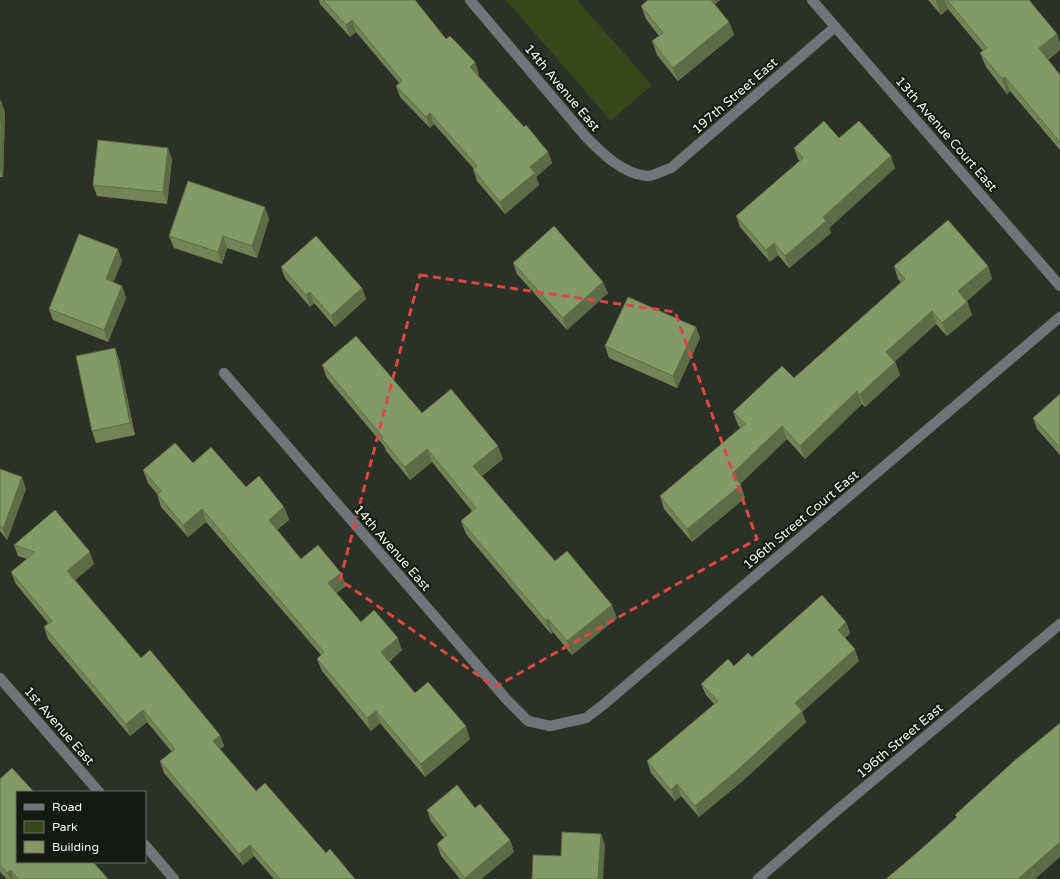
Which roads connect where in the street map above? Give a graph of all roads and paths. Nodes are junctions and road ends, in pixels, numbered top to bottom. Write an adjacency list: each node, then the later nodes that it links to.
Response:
1 (470, 0): 4 (street, 14th Avenue East)
2 (812, 0): 3 (street, 13th Avenue Court East)
3 (835, 27): 4 (street, 197th Street East); 5 (street, 13th Avenue Court East)
4 (648, 176)
5 (1060, 286)
6 (1060, 317): 10 (street, 196th Street Court East)
7 (224, 373): 10 (street, 14th Avenue East)
8 (1060, 624): 14 (street, 196th Street East)
9 (0, 678): 11 (street, 1st Avenue East)
10 (550, 726)
11 (98, 791)
12 (146, 847): 13 (street)
13 (174, 879)
14 (758, 879)

